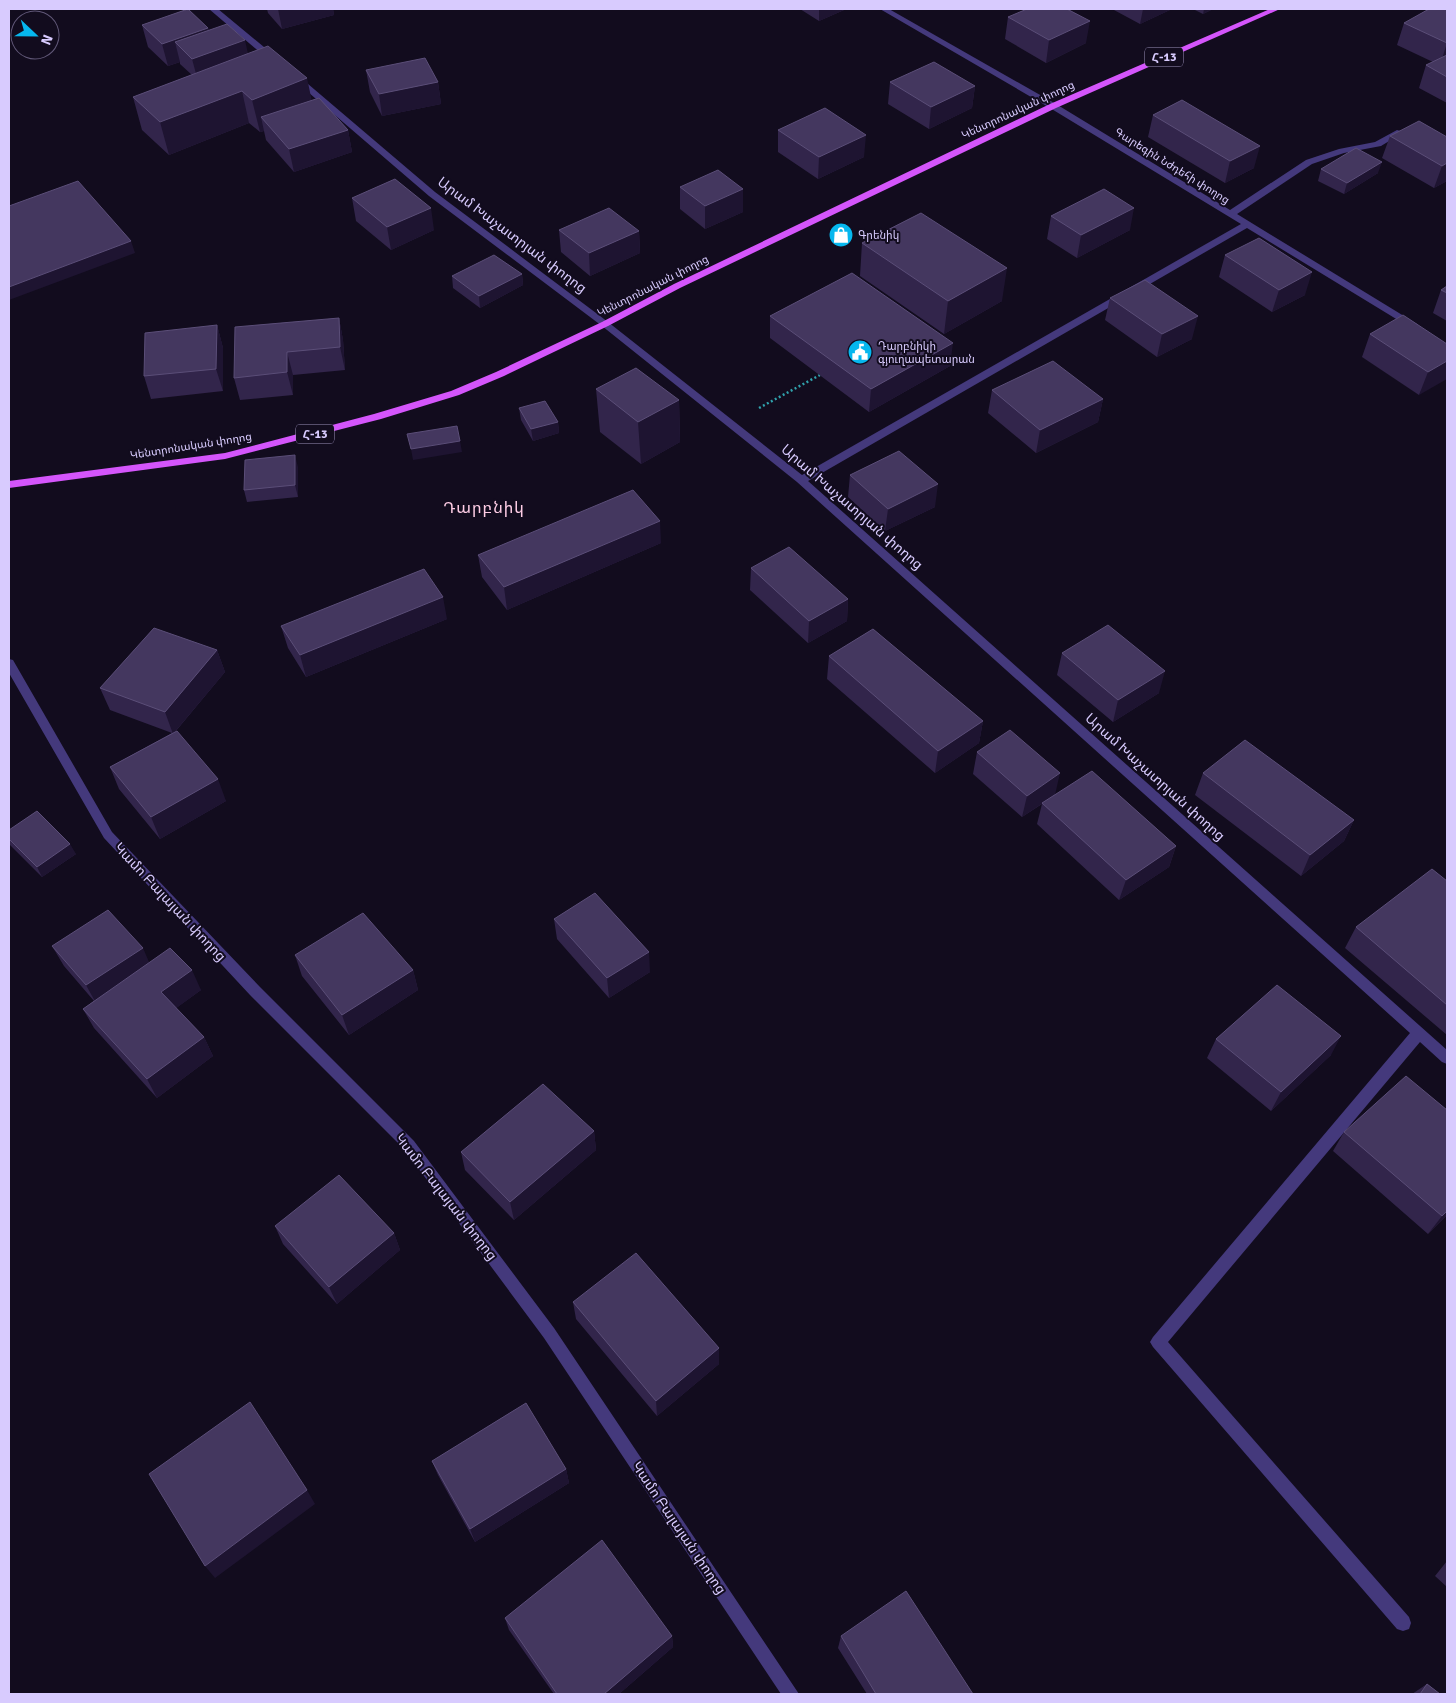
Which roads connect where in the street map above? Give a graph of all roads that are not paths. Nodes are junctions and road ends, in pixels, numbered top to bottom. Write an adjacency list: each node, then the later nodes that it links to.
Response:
1 (213, 9): 4 (street)
2 (884, 9): 6 (street, Գարեգին Նժդեհի փողոց)
3 (1276, 9): 6 (main road, Կենտրոնական փողոց / Հ-13)
4 (281, 66)
5 (288, 73): 10 (street, Արամ Խաչատրյան փողոց)
6 (1053, 106): 8 (street, Գարեգին Նժդեհի փողոց); 10 (main road, Կենտրոնական փողոց / Հ-13)
7 (1400, 132): 8 (street)
8 (1229, 214): 9 (street, Գարեգին Նժդեհի փողոց)
9 (1246, 225): 11 (street, Գարեգին Նժդեհի փողոց); 12 (street)
10 (605, 324): 12 (street, Արամ Խաչատրյան փողոց); 13 (main road, Կենտրոնական փողոց / Հ-13)
11 (1422, 330)
12 (801, 480): 15 (street, Արամ Խաչատրյան փողոց)
13 (9, 485)
14 (9, 662): 18 (street, Կամո Բալայան փողոց)
15 (1418, 1034): 16 (street, Արամ Խաչատրյան փողոց); 17 (street)
16 (1447, 1058)
17 (1403, 1623)
18 (791, 1694)

